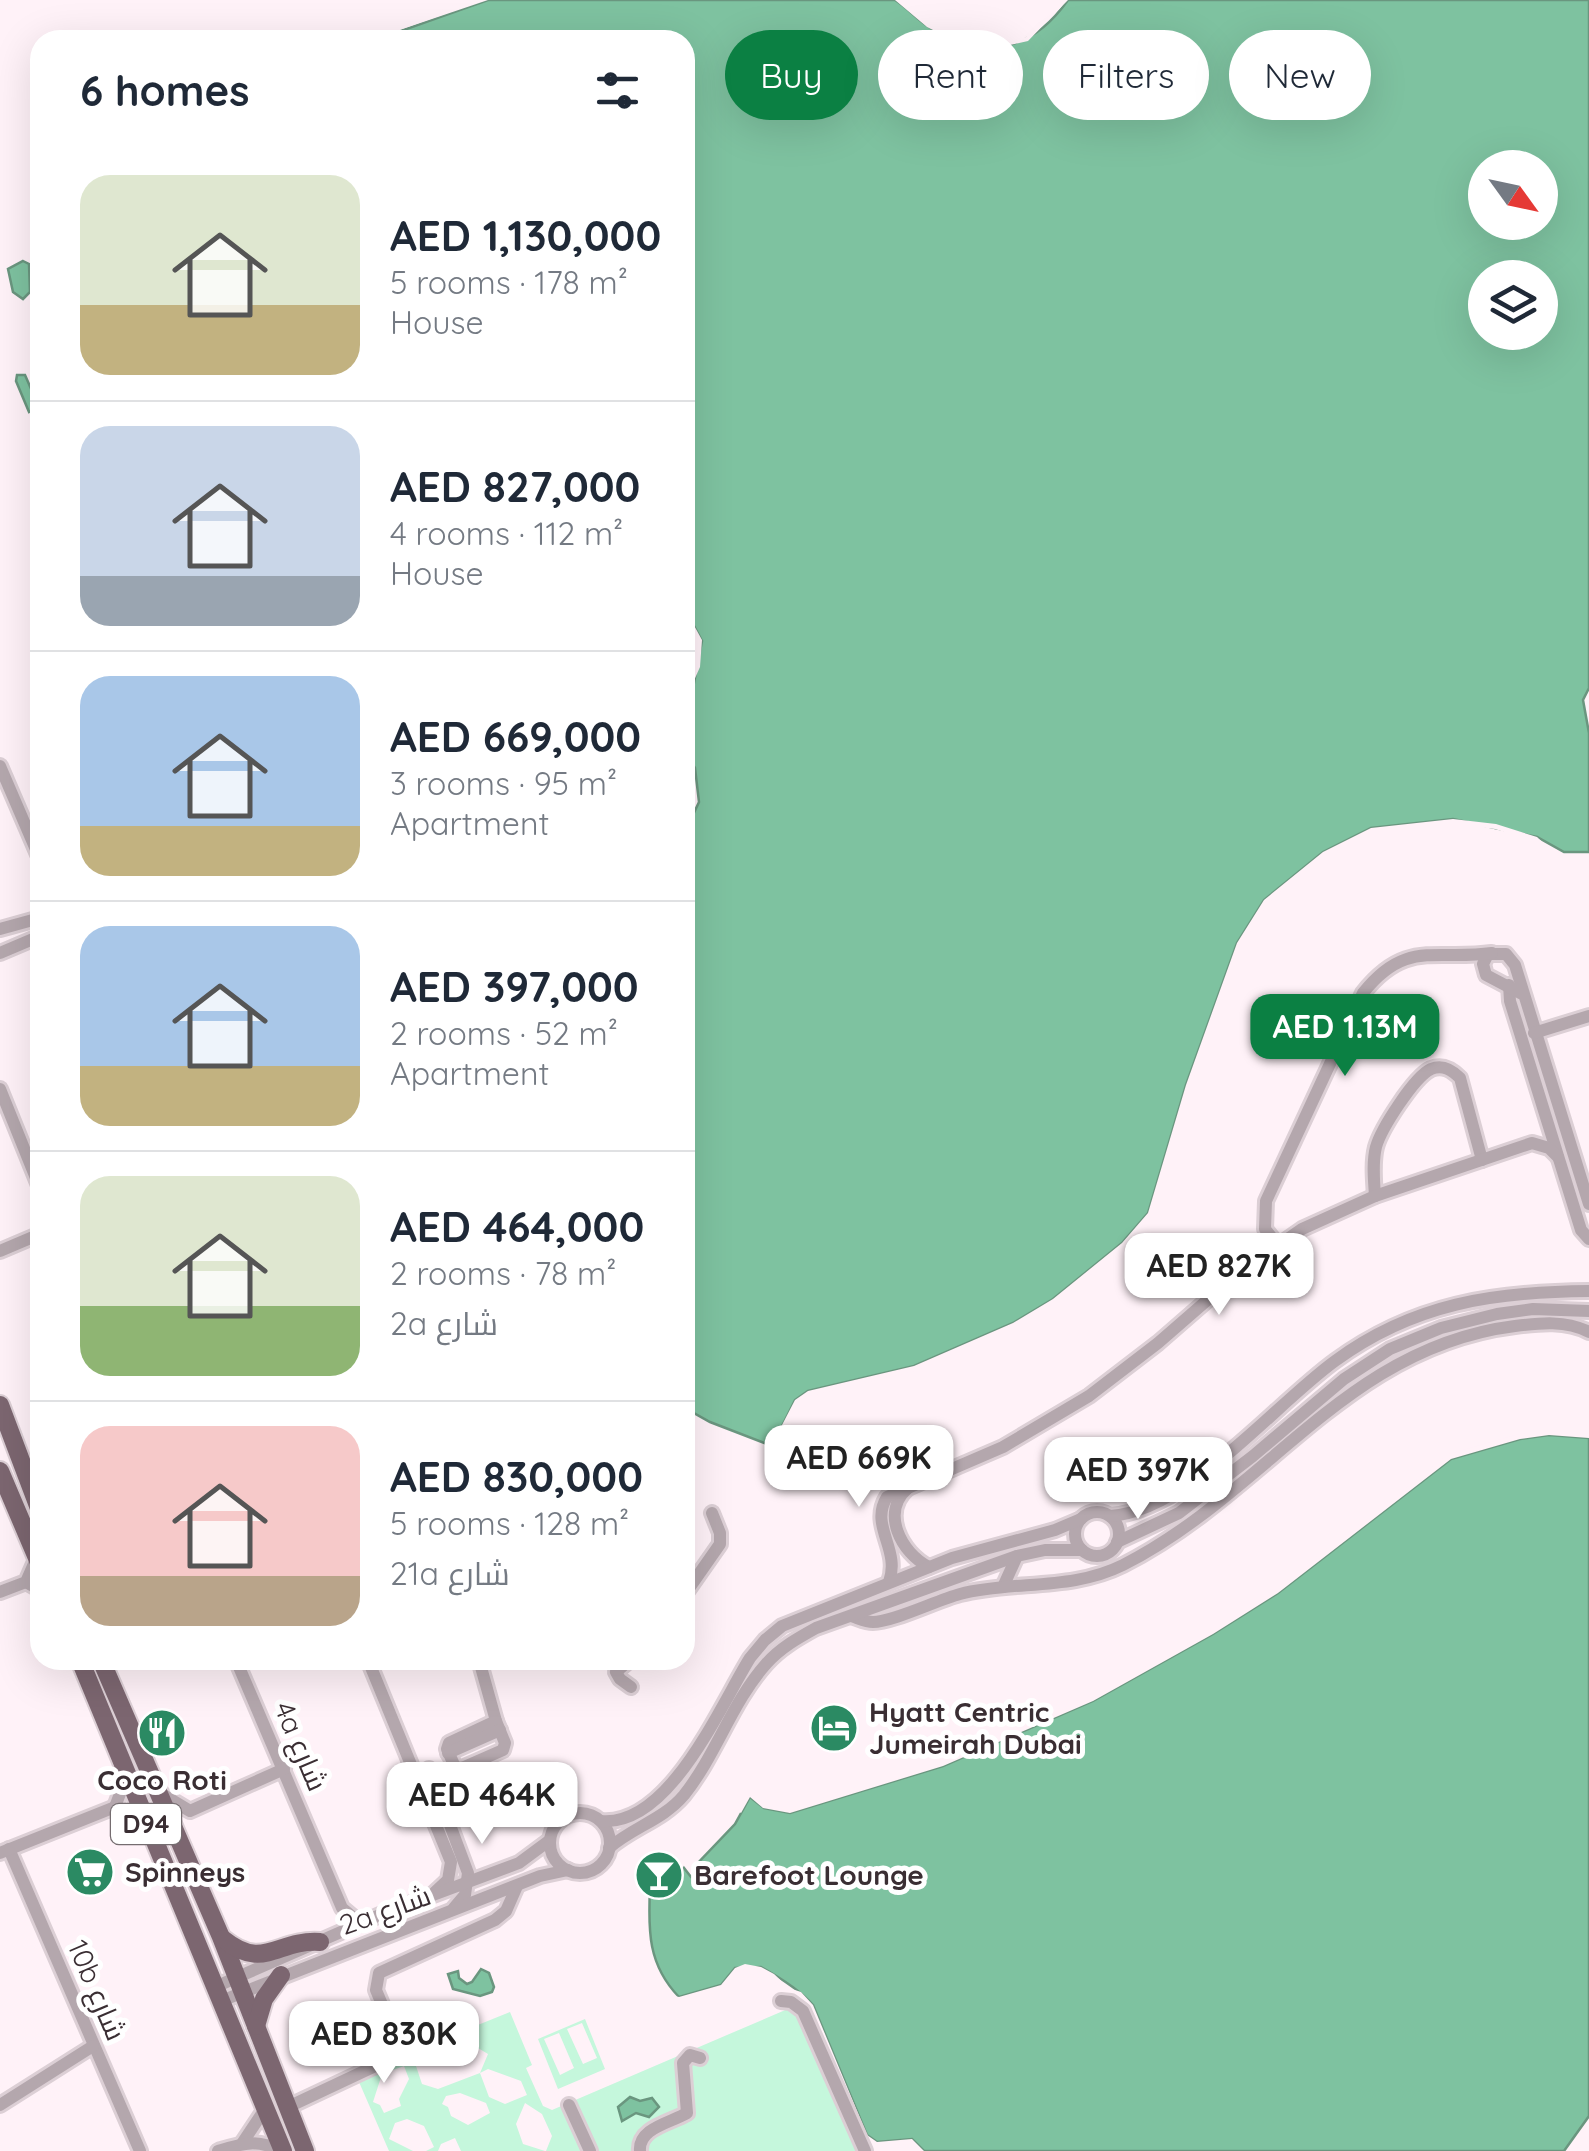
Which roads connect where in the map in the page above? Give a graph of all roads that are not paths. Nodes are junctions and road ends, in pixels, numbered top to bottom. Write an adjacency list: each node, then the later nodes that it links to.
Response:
1 (0, 766): 2 (street)
2 (30, 836)
3 (30, 920): 4 (street)
4 (0, 928)
5 (30, 940): 7 (street)
6 (1492, 952): 8 (street); 9 (street); 11 (street)
7 (0, 953)
8 (1459, 955): 9 (street); 24 (street)
9 (1484, 972): 10 (street)
10 (1509, 985): 11 (street); 15 (street)
11 (1522, 994): 13 (street)
12 (1589, 1016): 13 (street)
13 (1534, 1033): 21 (street)
14 (0, 1089): 19 (street)
15 (1546, 1119): 16 (street); 17 (street)
16 (1532, 1144): 17 (street); 18 (street)
17 (1558, 1157): 23 (street)
18 (1482, 1160): 20 (street); 20 (street)
19 (30, 1163)
20 (1376, 1196): 24 (street)
21 (1589, 1204)
22 (30, 1238): 25 (street)
23 (1589, 1239)
24 (1276, 1244): 34 (street)
25 (0, 1252)
26 (1589, 1291): 36 (street)
27 (1589, 1311): 30 (street)
28 (1589, 1332): 31 (street)
29 (0, 1405): 33 (main road)
30 (1276, 1437): 31 (street); 39 (street)
31 (1272, 1461): 48 (street)
32 (0, 1471): 38 (main road)
33 (30, 1485)
34 (910, 1486): 42 (street); 46 (street)
35 (712, 1513): 44 (street)
36 (1110, 1516): 37 (street); 39 (street)
37 (1081, 1519): 40 (street); 42 (street)
38 (30, 1542)
39 (1118, 1542): 40 (street)
40 (1082, 1550): 41 (street)
41 (1018, 1556): 48 (street); 50 (street)
42 (929, 1567): 46 (street)
43 (30, 1575): 45 (street)
44 (695, 1580)
45 (26, 1582): 47 (street); 49 (street)
46 (889, 1582): 66 (street)
47 (30, 1584)
48 (1003, 1587): 50 (street)
49 (0, 1592)
50 (851, 1616): 70 (street)
51 (84, 1670): 62 (main road, D94)
52 (105, 1670): 63 (main road, D94)
53 (240, 1670): 60 (street, 4a شارع)
54 (373, 1670): 61 (street)
55 (483, 1670): 58 (street)
56 (617, 1670): 57 (street)
57 (632, 1687)
58 (498, 1726): 59 (street); 59 (street)
59 (449, 1756): 61 (street)
60 (284, 1769): 65 (street); 76 (street, 4a شارع)
61 (422, 1772): 73 (street); 75 (street)
62 (127, 1776): 64 (street); 67 (main road, D94)
63 (160, 1792): 65 (street); 69 (main road, D94)
64 (115, 1807): 67 (street); 71 (street)
65 (190, 1810): 69 (street)
66 (601, 1822): 68 (street, 2a شارع); 70 (street)
67 (146, 1824): 84 (main road, D94)
68 (550, 1840): 72 (street); 73 (street, 2a شارع)
69 (182, 1844): 80 (main road, D94)
70 (609, 1848): 72 (street, 2a شارع)
71 (4, 1851): 87 (street, 10b شارع)
72 (568, 1870): 74 (street, 2a شارع)
73 (468, 1883): 75 (street, 2a شارع); 77 (street)
74 (517, 1886): 77 (street, 2a شارع); 91 (street)
75 (427, 1899): 78 (street, 2a شارع)
76 (342, 1908): 78 (street, 4a شارع); 79 (street)
77 (449, 1913): 82 (street, 2a شارع)
78 (361, 1924): 79 (street, 2a شارع)
79 (338, 1934): 81 (street, 2a شارع)
80 (221, 1937): 81 (main road); 83 (main road, D94)
81 (320, 1942): 83 (street, 2a شارع)
82 (281, 1975): 83 (street, 2a شارع); 86 (main road)
83 (240, 1984): 84 (street, 2a شارع); 86 (main road, D94)
84 (218, 1994): 92 (main road, D94)
85 (780, 2002): 100 (street)
86 (256, 2026): 91 (main road, D94)
87 (94, 2046): 89 (street); 94 (street, 10b شارع)
88 (700, 2058): 99 (street)
89 (0, 2105)
90 (569, 2105): 98 (street)
91 (288, 2107): 97 (main road, D94)
92 (265, 2108): 93 (street); 96 (main road, D94)
93 (243, 2142): 95 (street); 96 (street)
94 (140, 2151)
95 (218, 2151)
96 (282, 2151)
97 (305, 2151)
98 (590, 2151)
99 (640, 2151)
100 (865, 2151)

